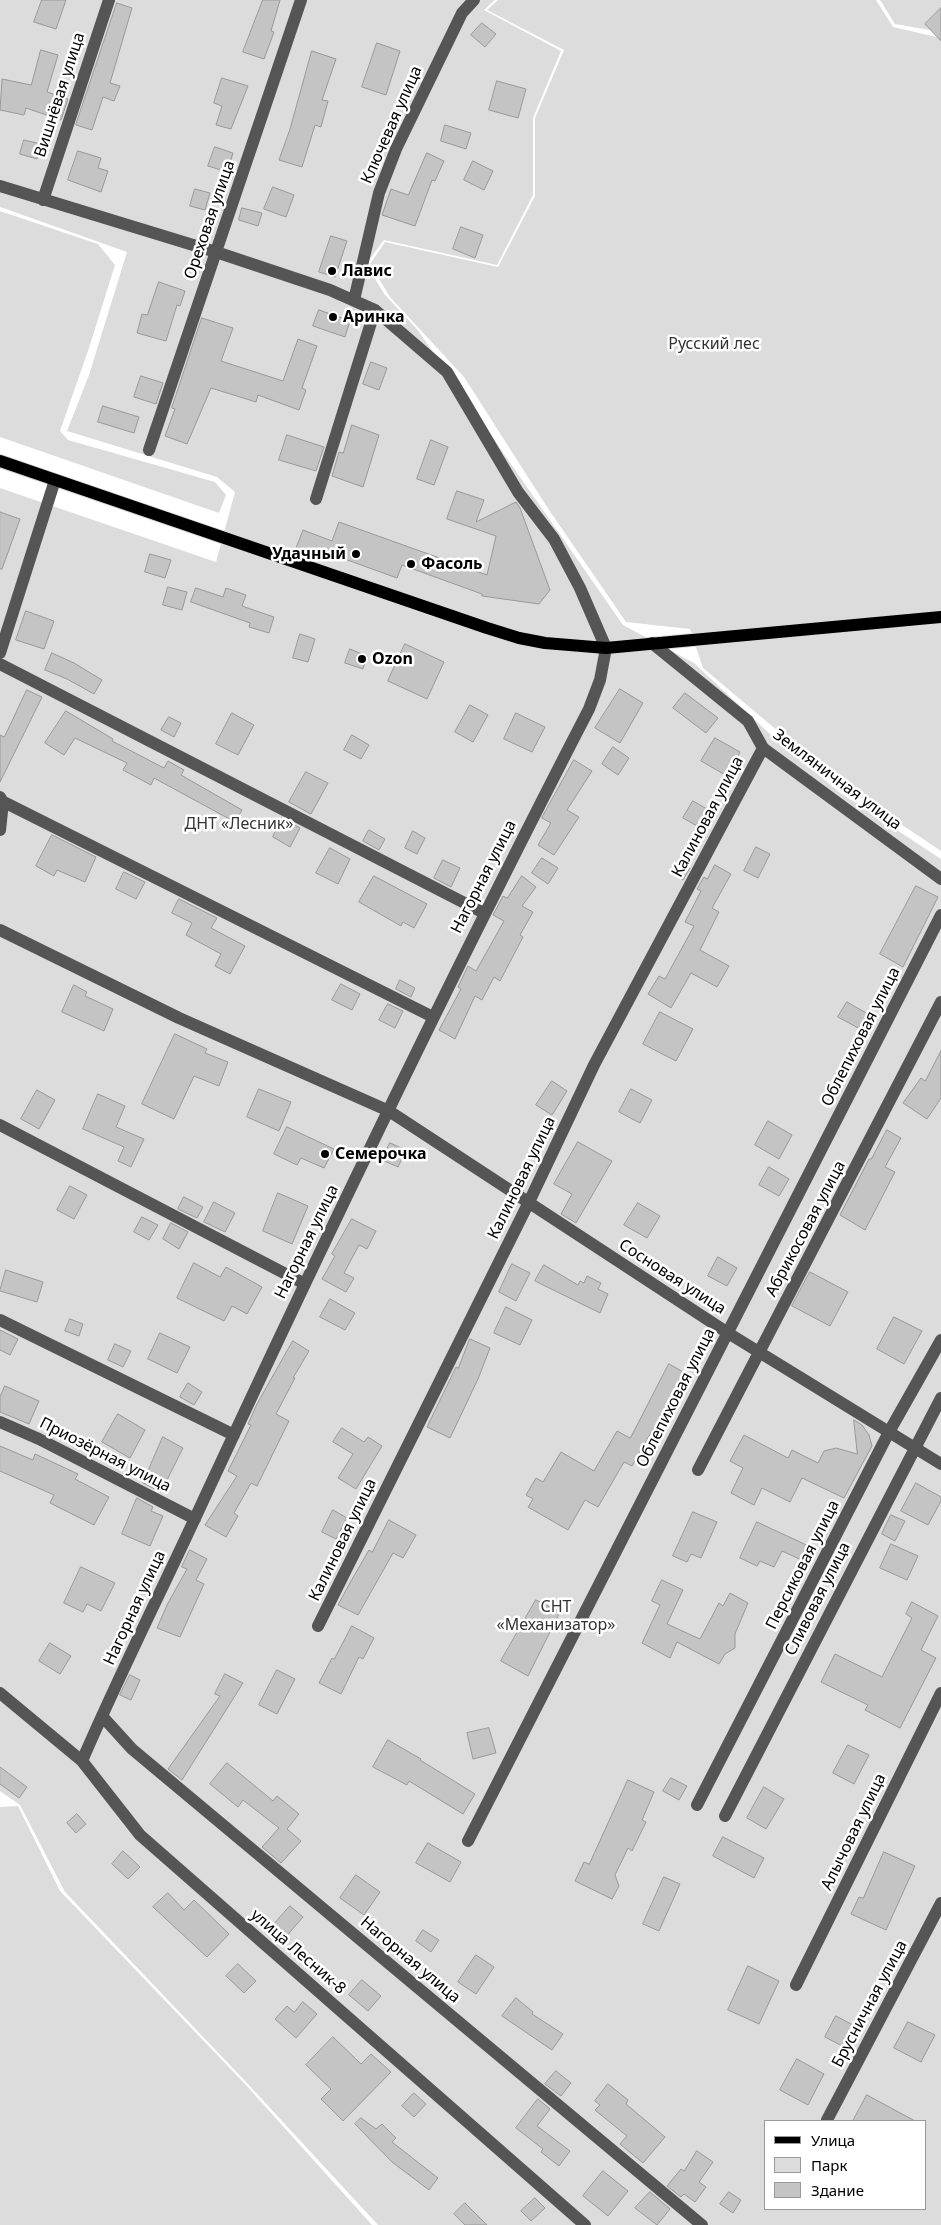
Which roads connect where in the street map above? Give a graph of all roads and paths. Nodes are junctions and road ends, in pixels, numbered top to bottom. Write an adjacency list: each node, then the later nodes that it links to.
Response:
1 (109, 0): 5 (street, Вишнёвая улица)
2 (301, 0): 6 (street, Ореховая улица)
3 (474, 0): 7 (street, Ключевая улица)
4 (0, 186): 5 (street)
5 (43, 200): 6 (street)
6 (216, 252): 7 (street); 9 (street, Ореховая улица)
7 (354, 300): 8 (street)
8 (376, 310): 12 (street); 15 (street)
9 (149, 450)
10 (0, 461): 11 (main road)
11 (55, 480): 15 (main road); 16 (street)
12 (316, 499)
13 (941, 617): 14 (main road)
14 (652, 643): 15 (main road); 18 (street, Земляничная улица)
15 (606, 648): 22 (street, Нагорная улица)
16 (0, 653)
17 (0, 664): 22 (street)
18 (763, 748): 21 (street, Земляничная улица); 29 (street, Калиновая улица)
19 (1, 800): 20 (street); 26 (street)
20 (0, 830)
21 (941, 879)
22 (484, 913): 26 (street, Нагорная улица)
23 (941, 915): 32 (street, Облепиховая улица)
24 (0, 930): 27 (street, Сосновая улица)
25 (941, 1002): 34 (street, Абрикосовая улица)
26 (433, 1017): 27 (street, Нагорная улица)
27 (389, 1111): 29 (street, Сосновая улица); 30 (street, Нагорная улица)
28 (0, 1125): 30 (street)
29 (529, 1202): 32 (street, Сосновая улица); 43 (street, Калиновая улица)
30 (305, 1284): 38 (street, Нагорная улица)
31 (0, 1320): 38 (street)
32 (728, 1333): 34 (street, Сосновая улица); 50 (street, Облепиховая улица)
33 (941, 1340): 37 (street, Персиковая улица)
34 (759, 1352): 37 (street, Сосновая улица); 41 (street, Абрикосовая улица)
35 (941, 1398): 39 (street, Сливовая улица)
36 (0, 1422): 42 (street, Приозёрная улица)
37 (889, 1432): 39 (street, Сосновая улица); 48 (street, Персиковая улица)
38 (234, 1434): 42 (street, Нагорная улица)
39 (914, 1447): 40 (street, Сосновая улица); 49 (street, Сливовая улица)
40 (941, 1464)
41 (698, 1470)
42 (195, 1519): 46 (street, Нагорная улица)
43 (318, 1626)
44 (0, 1693): 47 (street, улица Лесник-8)
45 (941, 1693): 52 (street, Алычовая улица)
46 (102, 1716): 47 (street, Нагорная улица); 55 (street, Нагорная улица)
47 (82, 1761): 54 (street, улица Лесник-8)
48 (697, 1805)
49 (725, 1816)
50 (468, 1841)
51 (941, 1903): 53 (street, Брусничная улица)
52 (796, 1984)
53 (827, 2120)
54 (585, 2225)
55 (702, 2225)

